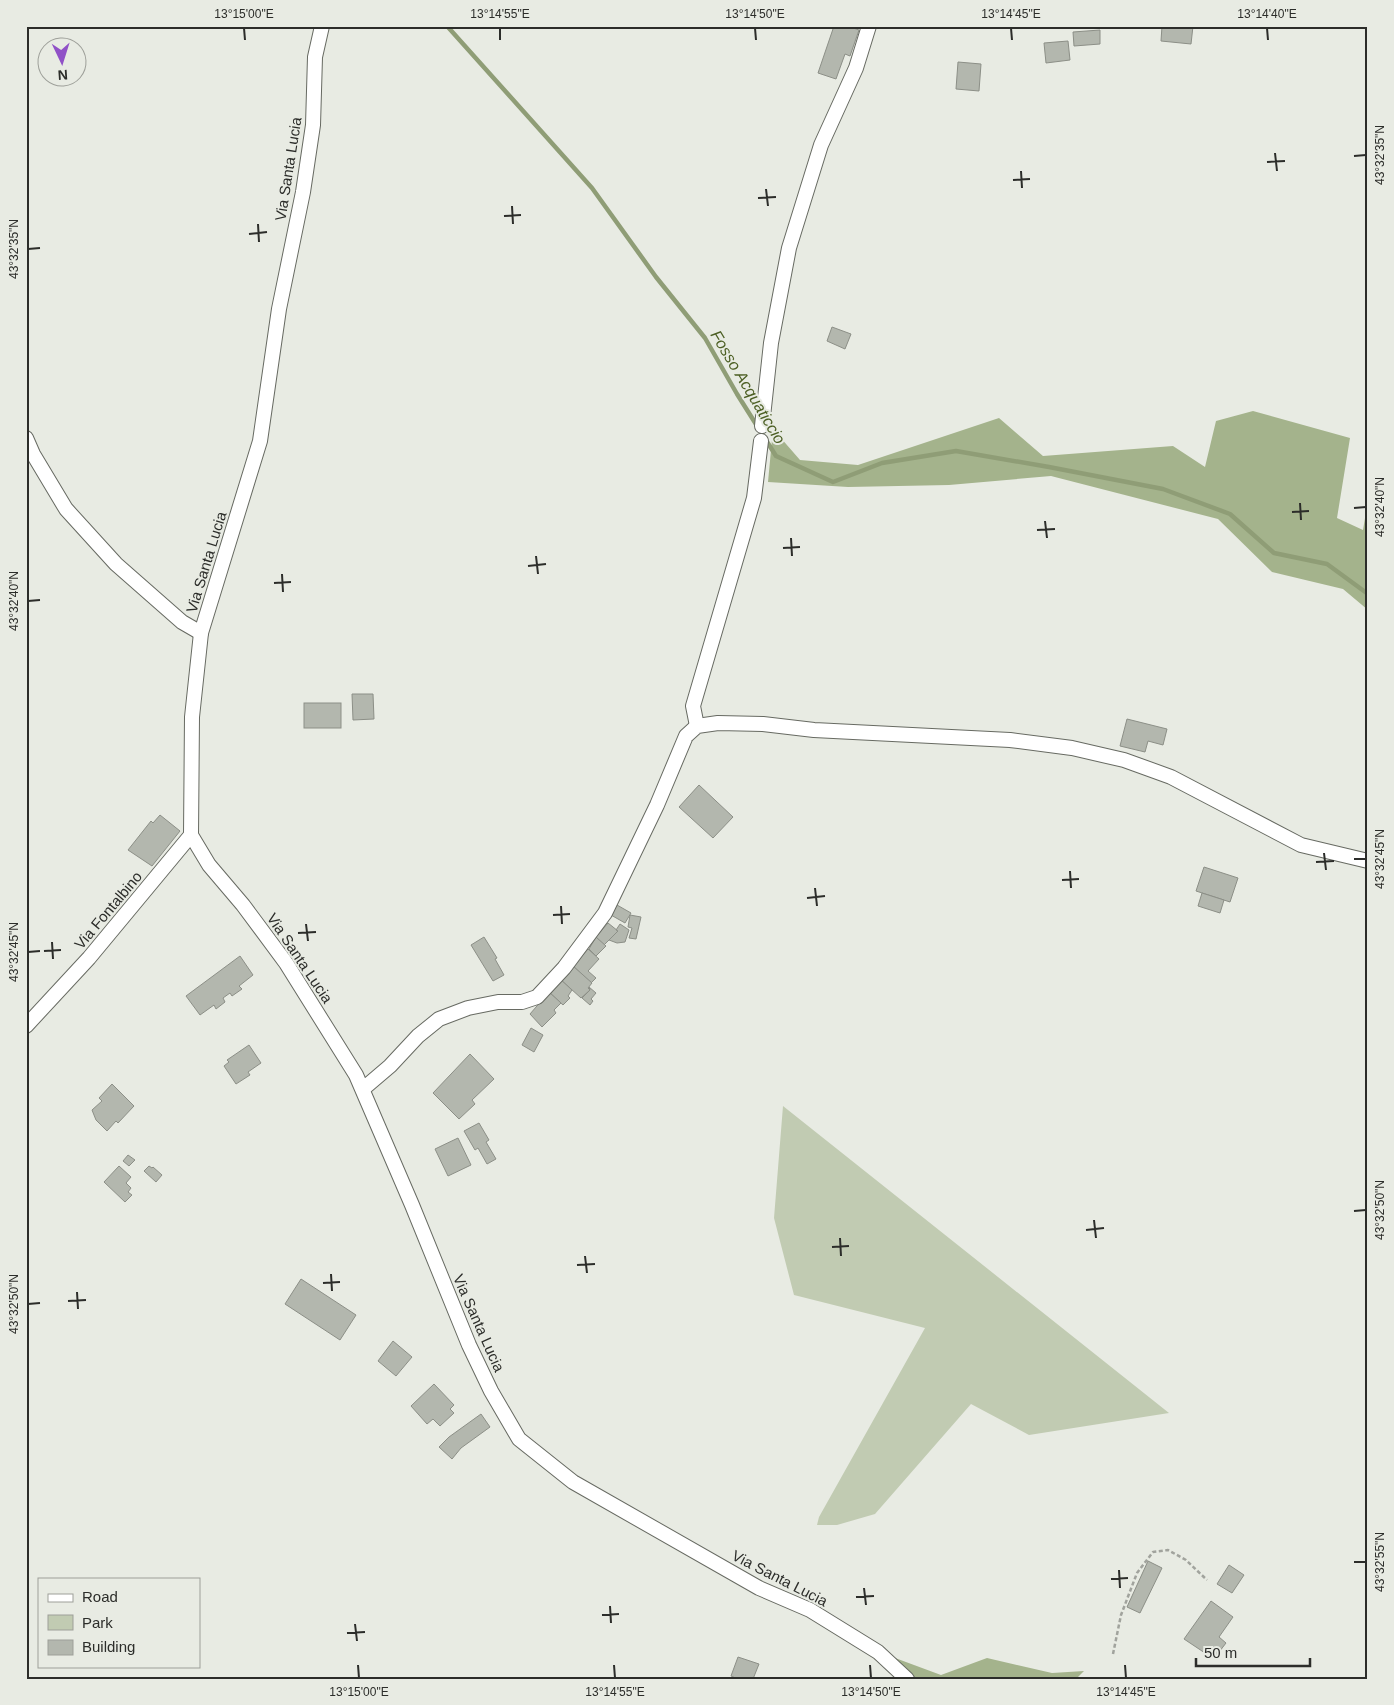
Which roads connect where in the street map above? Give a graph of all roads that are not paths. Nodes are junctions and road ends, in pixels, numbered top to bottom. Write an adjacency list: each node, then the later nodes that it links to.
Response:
1 (322, 26): 6 (street, Via Santa Lucia)
2 (869, 26): 3 (street)
3 (762, 426)
4 (26, 438): 6 (street)
5 (761, 441): 7 (street)
6 (202, 633): 8 (street, Via Santa Lucia)
7 (697, 726): 9 (street); 11 (street)
8 (192, 835): 10 (street, Via Fontalbino); 11 (street, Via Santa Lucia)
9 (1368, 860)
10 (26, 1026)
11 (363, 1089): 12 (street, Via Santa Lucia)
12 (908, 1679)

